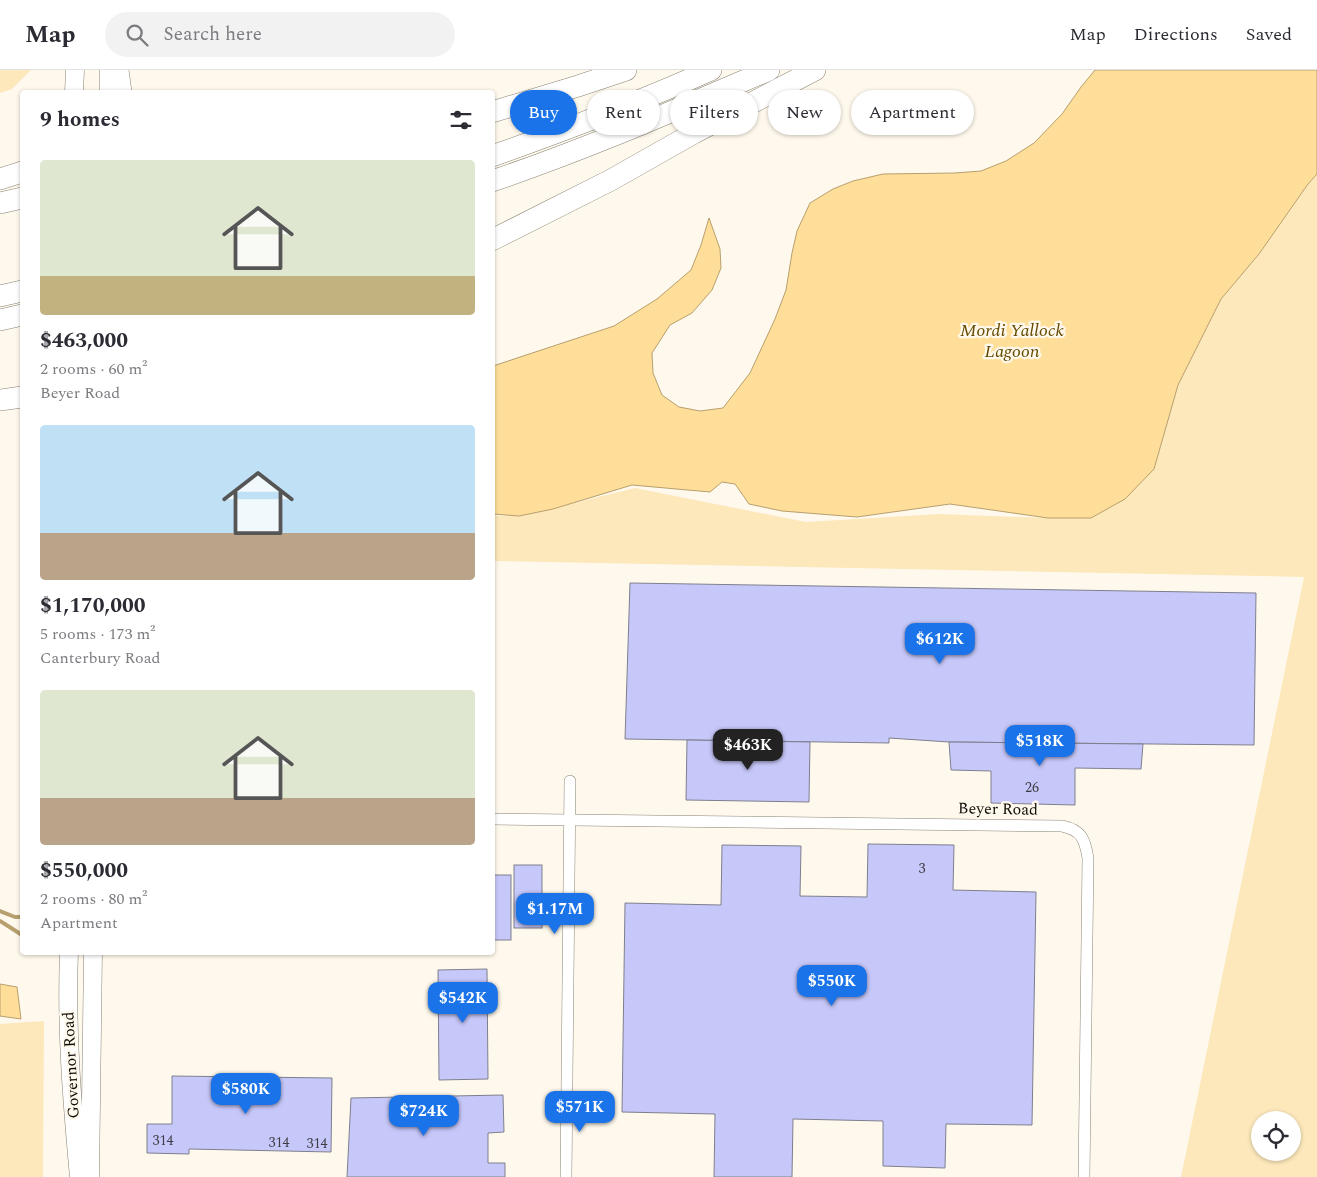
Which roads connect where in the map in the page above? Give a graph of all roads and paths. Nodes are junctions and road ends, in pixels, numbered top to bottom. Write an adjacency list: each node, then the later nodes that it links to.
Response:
1 (75, 70): 8 (main road)
2 (109, 70): 9 (main road)
3 (118, 70): 10 (highway)
4 (626, 70): 11 (highway)
5 (711, 70): 12 (highway)
6 (769, 70): 15 (highway)
7 (815, 70): 18 (highway)
8 (74, 90)
9 (109, 90)
10 (121, 90)
11 (495, 111)
12 (495, 155)
13 (20, 173): 14 (highway)
14 (0, 179)
15 (495, 180)
16 (20, 198): 17 (highway)
17 (0, 203)
18 (495, 238)
19 (570, 781): 21 (street)
20 (495, 819): 21 (street, Beyer Road)
21 (570, 820): 26 (street); 27 (street, Beyer Road)
22 (69, 955): 24 (main road, Governor Road)
23 (93, 955): 25 (main road, Governor Road)
24 (79, 1177)
25 (90, 1177)
26 (566, 1177)
27 (1084, 1177)

